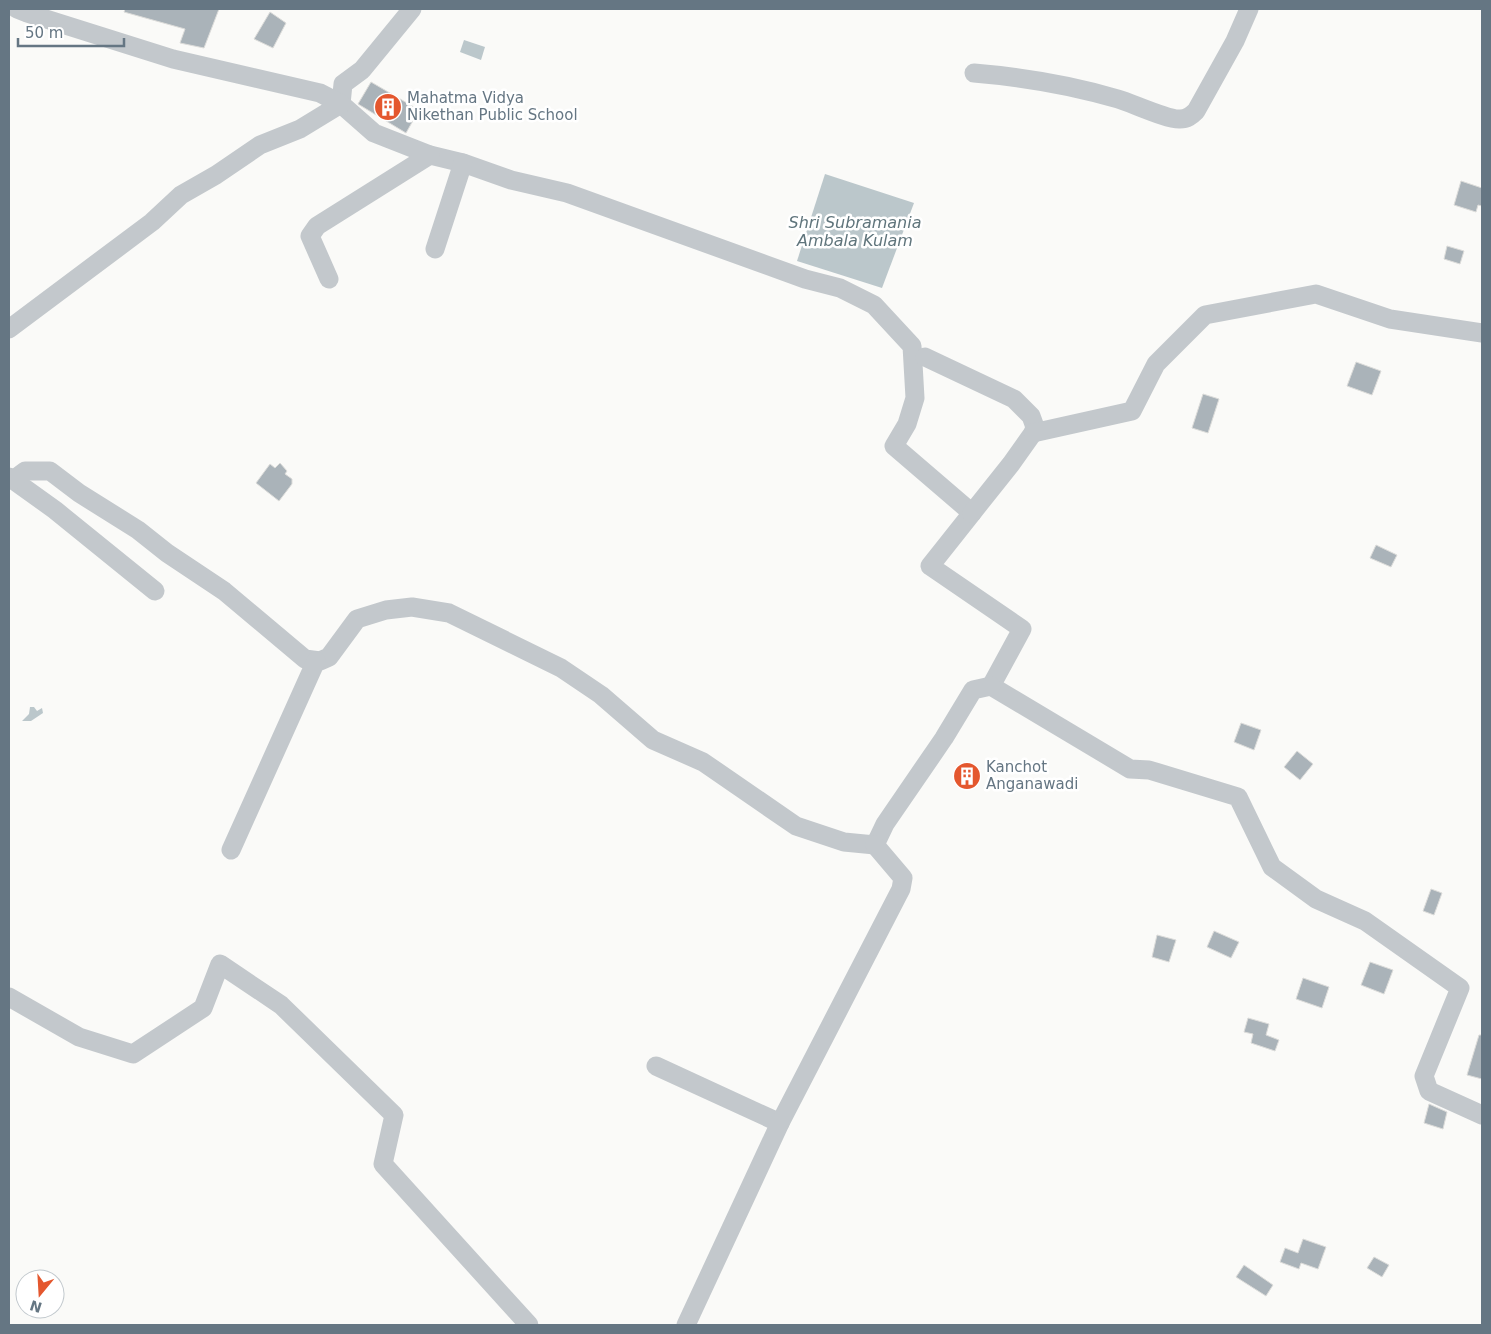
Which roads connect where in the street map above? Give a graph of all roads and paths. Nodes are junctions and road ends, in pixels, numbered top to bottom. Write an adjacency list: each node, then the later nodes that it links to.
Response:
1 (17, 9): 5 (street)
2 (412, 9): 5 (street)
3 (1249, 9): 4 (street)
4 (974, 73)
5 (341, 104): 6 (street); 10 (street)
6 (430, 155): 7 (street); 9 (street)
7 (463, 163): 8 (street); 15 (street)
8 (435, 249)
9 (328, 279)
10 (9, 329)
11 (1482, 333): 13 (street)
12 (925, 357): 13 (street)
13 (1033, 434): 15 (street)
14 (11, 479): 16 (street); 17 (street)
15 (972, 513): 18 (street)
16 (155, 591)
17 (316, 661): 19 (street); 20 (street)
18 (991, 686): 19 (street); 23 (street)
19 (875, 845): 24 (street)
20 (231, 850)
21 (9, 997): 25 (street)
22 (656, 1066): 24 (street)
23 (1482, 1115)
24 (780, 1123): 26 (street)
25 (529, 1325)
26 (686, 1325)

